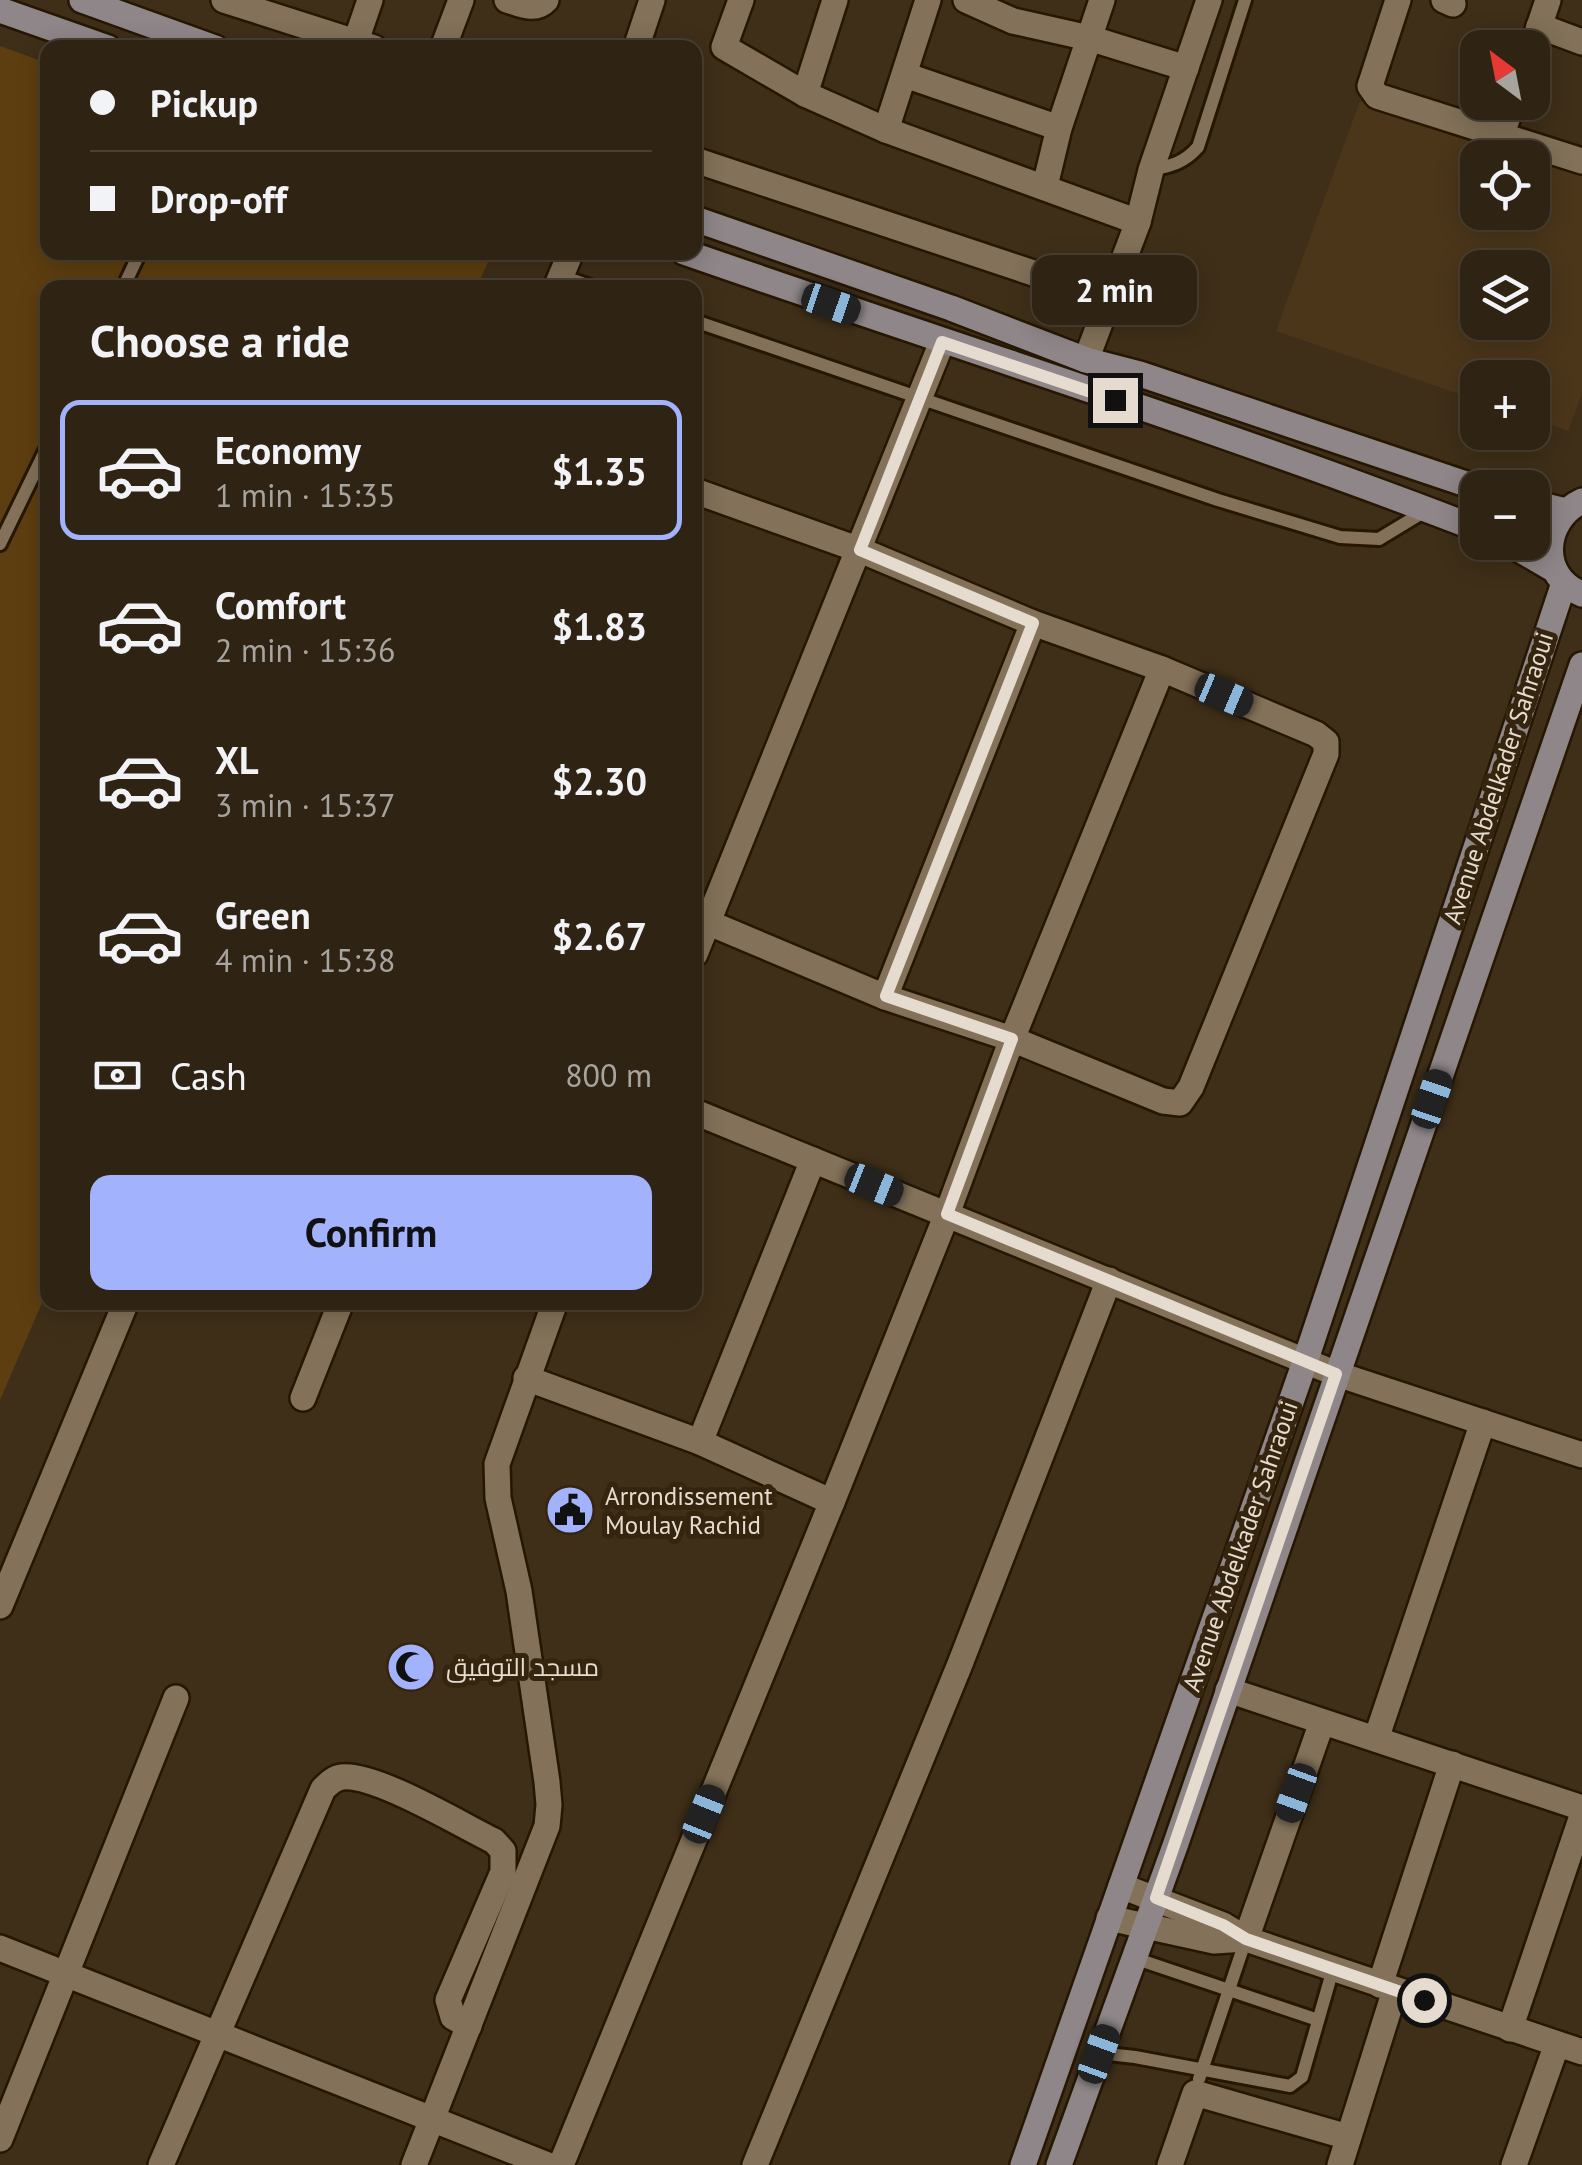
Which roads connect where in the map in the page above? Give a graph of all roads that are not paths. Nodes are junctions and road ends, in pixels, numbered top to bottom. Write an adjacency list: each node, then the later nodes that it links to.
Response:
1 (82, 0): 23 (main road)
2 (224, 0): 24 (street)
3 (370, 0): 25 (street)
4 (461, 0): 26 (street)
5 (507, 0): 6 (street)
6 (546, 0)
7 (652, 0): 27 (street)
8 (741, 0): 31 (street)
9 (835, 0): 31 (street)
10 (928, 0): 30 (street)
11 (966, 0): 18 (street)
12 (1102, 0): 20 (street)
13 (1210, 0): 29 (street)
14 (1245, 0): 38 (lane)
15 (1398, 0): 35 (street)
16 (1548, 0): 19 (street)
17 (0, 10): 22 (main road)
18 (1016, 10): 20 (street)
19 (1538, 30)
20 (1089, 38): 29 (street); 33 (street)
21 (1550, 39): 28 (street)
22 (85, 40)
23 (193, 40)
24 (352, 40)
25 (365, 40)
26 (446, 40)
27 (639, 40)
28 (1582, 42)
29 (1186, 68): 38 (street)
30 (905, 75): 33 (street); 34 (street)
31 (805, 94): 34 (street)
32 (1507, 120): 35 (street)
33 (1059, 128): 39 (street)
34 (886, 130): 39 (street)
35 (1502, 134): 37 (street)
36 (702, 162): 43 (street)
37 (1582, 162)
38 (1152, 170): 41 (street)
39 (1045, 186): 41 (street)
40 (702, 222): 46 (main road)
41 (1138, 222): 43 (street)
42 (702, 258): 45 (main road)
43 (1108, 298): 46 (street)
44 (702, 323): 47 (lane)
45 (942, 342): 47 (street); 52 (main road)
46 (1086, 360): 49 (main road)
47 (920, 396): 52 (lane); 55 (street)
48 (40, 462): 54 (lane)
49 (1460, 482)
50 (702, 494): 55 (street)
51 (1574, 506): 57 (main road, Avenue Abdelkader Sahraoui)
52 (1426, 509): 53 (main road)
53 (1460, 522)
54 (0, 544)
55 (860, 550): 58 (street); 61 (street)
56 (1534, 560): 57 (main road)
57 (1566, 582): 72 (main road, Avenue Abdelkader Sahraoui)
58 (1033, 623): 60 (street); 63 (street)
59 (1582, 665): 73 (main road, Avenue Abdelkader Sahraoui)
60 (1162, 669): 64 (street); 64 (street)
61 (702, 918)
62 (702, 920): 63 (street)
63 (886, 996): 64 (street)
64 (1012, 1039): 67 (street)
65 (702, 1115): 66 (street)
66 (813, 1160): 67 (street); 77 (street)
67 (947, 1214): 68 (street); 79 (street)
68 (1109, 1280): 72 (street); 114 (street)
69 (123, 1310): 80 (street)
70 (338, 1310): 75 (street)
71 (552, 1310): 74 (street)
72 (1306, 1360): 73 (street); 88 (main road, Avenue Abdelkader Sahraoui)
73 (1336, 1374): 76 (street); 81 (main road, Avenue Abdelkader Sahraoui)
74 (526, 1378): 77 (street); 100 (street)
75 (304, 1398)
76 (1483, 1422): 78 (street); 84 (street)
77 (700, 1442): 79 (street)
78 (1582, 1455)
79 (832, 1502): 113 (street)
80 (3, 1594)
81 (1228, 1690): 83 (street); 89 (main road, Avenue Abdelkader Sahraoui)
82 (176, 1698): 96 (street)
83 (1322, 1722): 84 (street); 92 (street)
84 (1376, 1739): 85 (street)
85 (1452, 1764): 86 (street); 97 (street)
86 (1582, 1808)
87 (1582, 1816): 101 (street)
88 (1121, 1886): 89 (street); 90 (main road, Avenue Abdelkader Sahraoui)
89 (1156, 1898): 91 (main road, Avenue Abdelkader Sahraoui); 92 (street)
90 (1110, 1918): 91 (street); 115 (main road, Avenue Abdelkader Sahraoui)
91 (1145, 1928): 92 (street); 94 (main road, Avenue Abdelkader Sahraoui)
92 (1246, 1939): 95 (street); 98 (lane)
93 (0, 1948): 96 (street)
94 (1134, 1958): 98 (lane); 105 (main road, Avenue Abdelkader Sahraoui)
95 (1333, 1969): 97 (street); 99 (lane)
96 (64, 1973): 102 (street); 109 (street)
97 (1388, 1988): 101 (street); 108 (street)
98 (1229, 1990): 99 (lane); 106 (lane)
99 (1318, 2020): 106 (lane)
100 (468, 2026): 102 (street); 107 (street)
101 (1510, 2028): 103 (street)
102 (217, 2031): 107 (street); 110 (street)
103 (1557, 2044): 104 (street); 119 (street)
104 (1582, 2052)
105 (1099, 2054): 106 (lane); 116 (main road, Avenue Abdelkader Sahraoui)
106 (1198, 2082): 108 (street); 117 (street)
107 (432, 2118): 111 (street); 112 (street)
108 (1348, 2137): 118 (street)
109 (0, 2138)
110 (161, 2165)
111 (414, 2165)
112 (548, 2165)
113 (561, 2165)
114 (755, 2165)
115 (1024, 2165)
116 (1059, 2165)
117 (1170, 2165)
118 (1340, 2165)
119 (1514, 2165)

